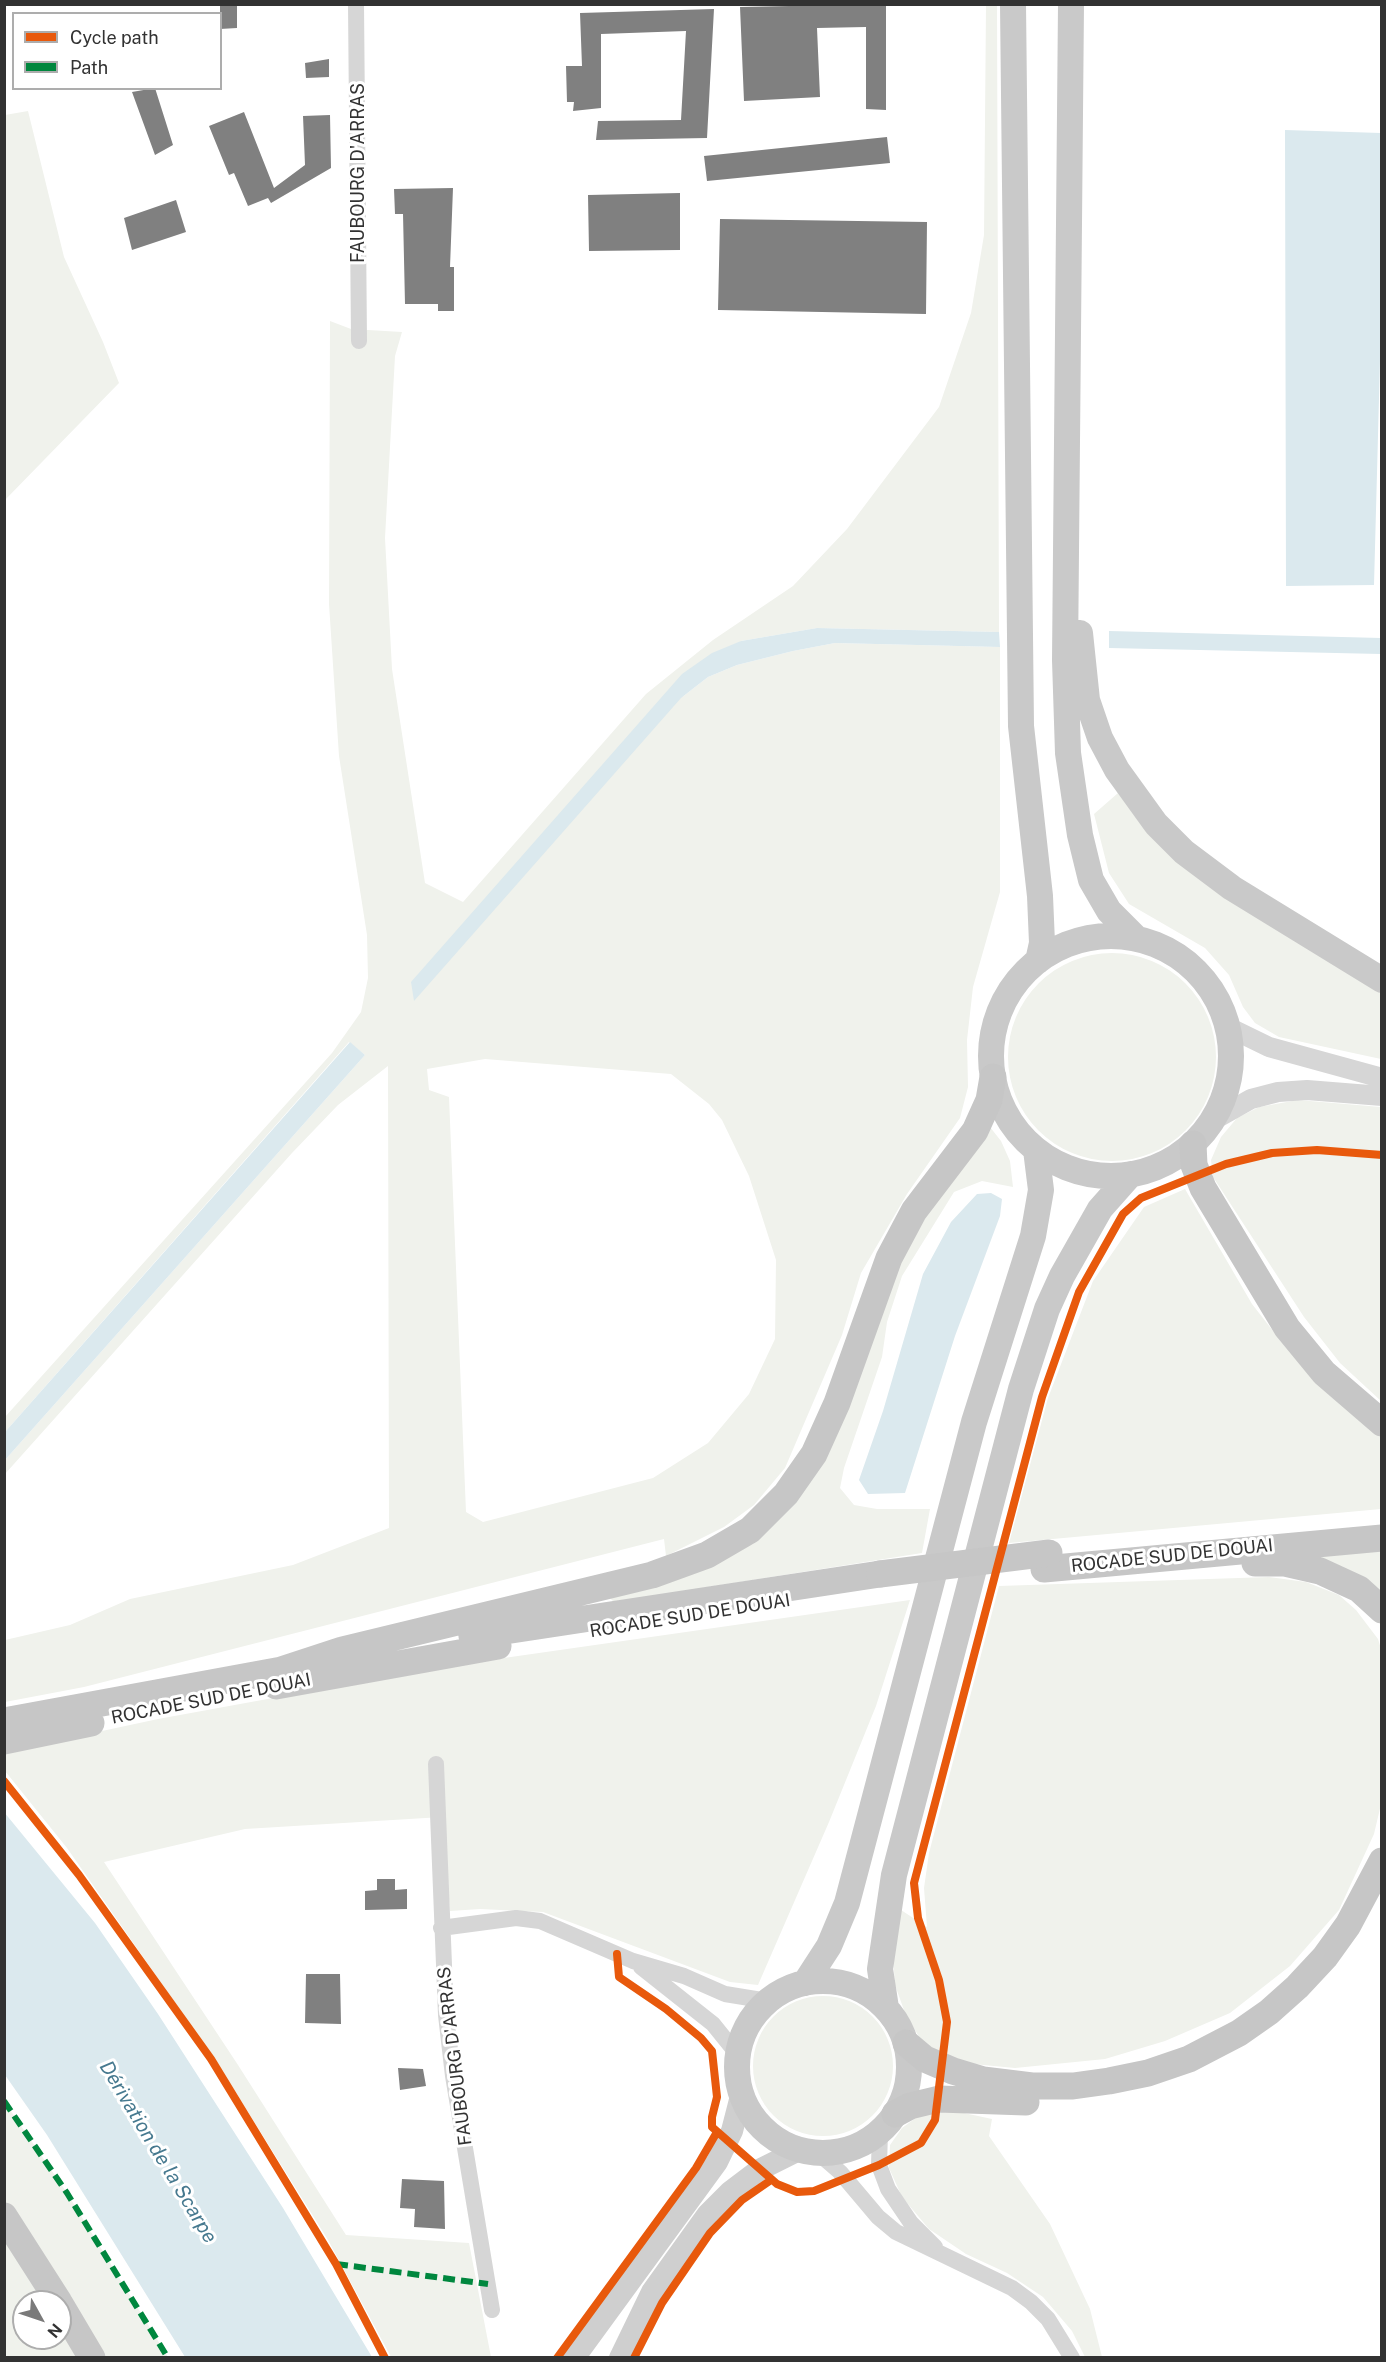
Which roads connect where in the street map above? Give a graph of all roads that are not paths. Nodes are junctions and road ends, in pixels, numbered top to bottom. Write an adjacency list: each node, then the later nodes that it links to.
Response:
1 (356, 4): 4 (street, FAUBOURG D'ARRAS)
2 (1013, 4): 7 (main road)
3 (1071, 4): 5 (main road)
4 (359, 341)
5 (1066, 529): 6 (main road); 8 (main road)
6 (1137, 939): 7 (main road); 9 (main road)
7 (1038, 961): 10 (main road)
8 (1382, 980)
9 (1228, 1027): 11 (street); 13 (main road)
10 (993, 1077): 15 (main road); 24 (highway)
11 (1382, 1078)
12 (1382, 1096): 13 (street)
13 (1212, 1121): 14 (main road)
14 (1193, 1144): 16 (main road); 17 (highway)
15 (1036, 1150): 16 (main road); 32 (main road)
16 (1131, 1174): 34 (main road)
17 (1382, 1423)
18 (1382, 1521): 20 (highway, ROCADE SUD DE DOUAI)
19 (1382, 1538): 21 (highway, ROCADE SUD DE DOUAI)
20 (1047, 1561): 21 (highway, ROCADE SUD DE DOUAI); 22 (highway, ROCADE SUD DE DOUAI)
21 (1128, 1561): 23 (highway)
22 (877, 1581): 24 (highway, ROCADE SUD DE DOUAI); 26 (highway, ROCADE SUD DE DOUAI)
23 (1382, 1610)
24 (281, 1670): 25 (highway, ROCADE SUD DE DOUAI)
25 (4, 1721)
26 (4, 1741)
27 (436, 1764): 30 (street, FAUBOURG D'ARRAS)
28 (1382, 1861): 35 (highway)
29 (1382, 1900): 38 (highway)
30 (441, 1928): 31 (street); 43 (street, FAUBOURG D'ARRAS)
31 (633, 1961): 33 (street); 36 (street)
32 (805, 1983): 33 (main road); 34 (main road)
33 (768, 2001): 36 (main road)
34 (886, 2008): 35 (main road)
35 (906, 2043): 38 (main road)
36 (738, 2055): 37 (main road)
37 (741, 2096): 39 (main road); 46 (main road)
38 (888, 2123): 39 (main road); 41 (street)
39 (808, 2152): 41 (street); 47 (main road)
40 (4, 2216): 42 (highway)
41 (947, 2258): 48 (street)
42 (51, 2290)
43 (492, 2310)
44 (72, 2325): 45 (highway)
45 (92, 2358)
46 (574, 2358)
47 (620, 2358)
48 (1072, 2358)

